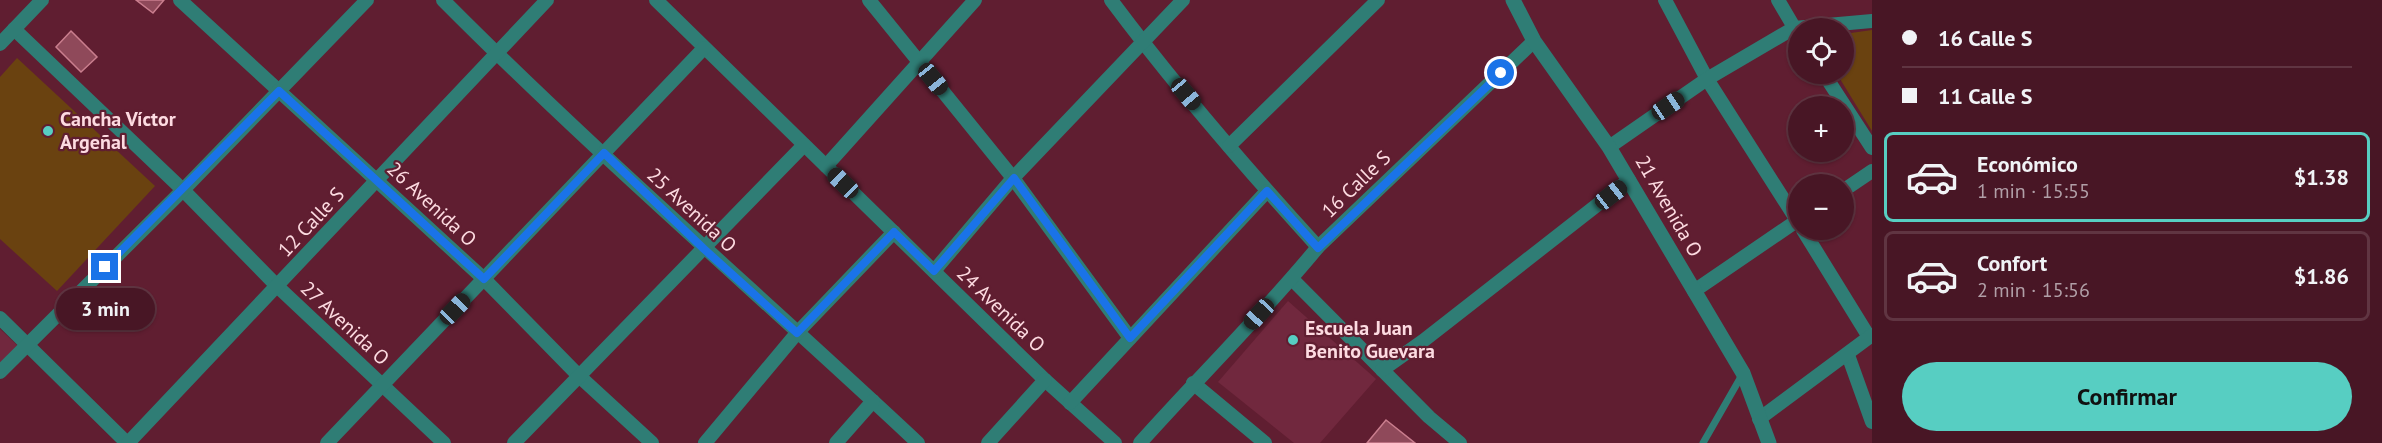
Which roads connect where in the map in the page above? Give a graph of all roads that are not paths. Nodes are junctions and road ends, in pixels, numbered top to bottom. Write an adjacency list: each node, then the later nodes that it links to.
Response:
1 (42, 0): 18 (street)
2 (180, 0): 28 (street, 26 Avenida O)
3 (367, 0): 28 (street)
4 (443, 0): 24 (street, 25 Avenida O)
5 (547, 0): 24 (street, 12 Calle S)
6 (656, 0): 23 (street, 24 Avenida O)
7 (869, 0): 25 (street)
8 (975, 0): 25 (street)
9 (1112, 0): 21 (street)
10 (1183, 0): 21 (street)
11 (1378, 0): 30 (street)
12 (1513, 0): 20 (street, 21 Avenida O)
13 (1665, 0): 26 (street)
14 (1778, 0): 15 (street)
15 (1788, 18)
16 (1872, 21): 17 (street)
17 (1854, 23)
18 (14, 29): 22 (street); 40 (street, 27 Avenida O)
19 (1788, 35): 26 (street)
20 (1534, 41): 31 (street, 21 Avenida O); 46 (street, 16 Calle S)
21 (1143, 43): 30 (street); 36 (street)
22 (0, 44)
23 (705, 48): 29 (street, 24 Avenida O); 33 (street)
24 (496, 54): 33 (street, 25 Avenida O); 37 (street, 12 Calle S)
25 (919, 62): 34 (street); 36 (street)
26 (1707, 79): 31 (street); 42 (street)
27 (1830, 84): 32 (street)
28 (279, 91): 37 (street, 26 Avenida O); 40 (street)
29 (804, 145): 34 (street, 24 Avenida O); 47 (street)
30 (1229, 146): 41 (street)
31 (1609, 147): 38 (street, 21 Avenida O)
32 (1872, 148)
33 (604, 153): 47 (street, 25 Avenida O); 49 (street)
34 (826, 166): 44 (street, 24 Avenida O)
35 (1872, 171): 39 (street)
36 (1014, 178): 48 (street); 56 (street)
37 (378, 180): 49 (street, 26 Avenida O); 51 (street, 12 Calle S)
38 (1629, 180): 52 (street, 21 Avenida O); 59 (street)
39 (1854, 183)
40 (183, 190): 51 (street, 27 Avenida O); 57 (street)
41 (1267, 191): 46 (street); 56 (street)
42 (1788, 206)
43 (1788, 230): 52 (street)
44 (894, 232): 48 (street, 24 Avenida O); 54 (street)
45 (1810, 240): 55 (street)
46 (1318, 248): 50 (street, 16 Calle S)
47 (704, 249): 54 (street, 25 Avenida O); 62 (street)
48 (934, 271): 63 (street, 24 Avenida O)
49 (484, 279): 62 (street, 26 Avenida O); 65 (street)
50 (1292, 279): 59 (street); 64 (street, 16 Calle S)
51 (277, 286): 65 (street, 27 Avenida O); 70 (street, 12 Calle S)
52 (1694, 291): 61 (street, 21 Avenida O)
53 (0, 318): 57 (street)
54 (797, 333): 66 (street, 25 Avenida O); 75 (street)
55 (1871, 336): 58 (street)
56 (1130, 338): 67 (street)
57 (27, 344): 60 (street); 70 (street)
58 (1848, 355): 68 (street); 69 (street)
59 (1382, 370): 82 (street)
60 (0, 372)
61 (1743, 373): 68 (street, 21 Avenida O); 83 (lane)
62 (578, 375): 73 (street); 74 (street, 26 Avenida O)
63 (1045, 380): 67 (street, 24 Avenida O); 78 (street)
64 (1193, 383): 80 (street, 16 Calle S); 81 (street)
65 (382, 385): 71 (street); 72 (street, 27 Avenida O)
66 (873, 401): 76 (street); 77 (street, 25 Avenida O)
67 (1070, 402): 79 (street, 24 Avenida O)
68 (1759, 419): 84 (street, 21 Avenida O)
69 (1872, 422)
70 (127, 443)
71 (327, 443)
72 (444, 443)
73 (514, 443)
74 (652, 443)
75 (705, 443)
76 (837, 443)
77 (918, 443)
78 (988, 443)
79 (1115, 443)
80 (1140, 443)
81 (1265, 443)
82 (1460, 443)
83 (1703, 443)
84 (1769, 443)

